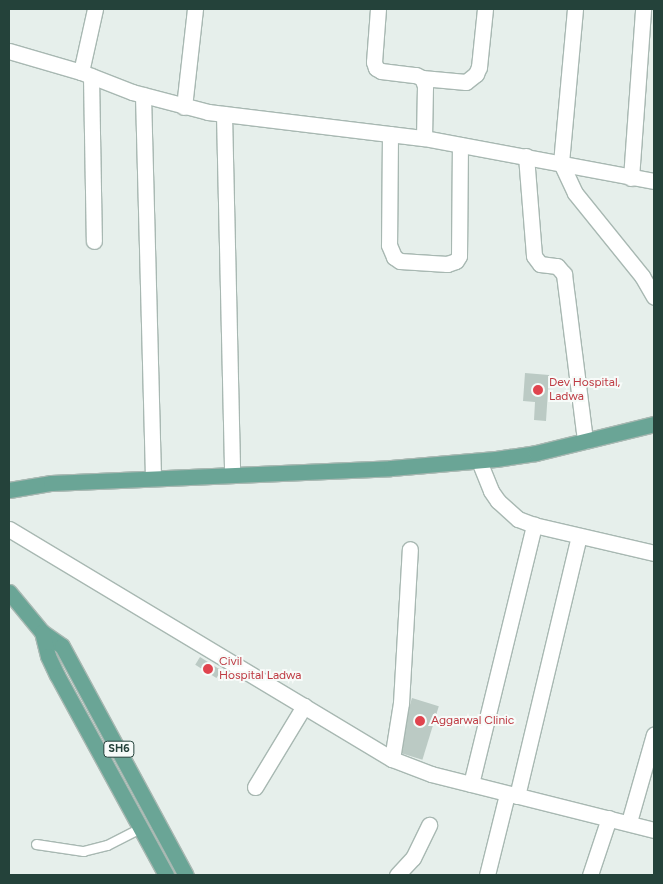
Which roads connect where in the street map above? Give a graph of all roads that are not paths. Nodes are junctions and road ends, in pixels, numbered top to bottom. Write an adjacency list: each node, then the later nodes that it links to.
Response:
1 (95, 9): 8 (street)
2 (195, 9): 11 (street)
3 (378, 9): 9 (street)
4 (485, 9): 9 (street)
5 (575, 9): 17 (street)
6 (644, 9): 18 (street)
7 (9, 51): 8 (street)
8 (86, 74): 10 (street); 20 (street)
9 (422, 78): 14 (street)
10 (144, 95): 11 (street); 26 (street)
11 (184, 107): 12 (street)
12 (224, 114): 13 (street); 25 (street)
13 (390, 134): 14 (street); 15 (street)
14 (424, 138): 15 (street)
15 (460, 145): 16 (street)
16 (526, 156): 17 (street); 23 (street)
17 (561, 163): 18 (street); 21 (street)
18 (631, 178): 19 (street)
19 (654, 181)
20 (94, 241)
21 (654, 297)
22 (654, 424): 23 (main road)
23 (585, 441): 24 (main road)
24 (479, 461): 25 (main road); 28 (street)
25 (232, 473): 26 (main road)
26 (153, 477): 27 (main road)
27 (9, 490)
28 (534, 526): 30 (street); 38 (street)
29 (9, 529): 35 (street)
30 (579, 536): 32 (street); 40 (street)
31 (410, 549): 37 (street)
32 (654, 553)
33 (9, 592): 34 (main road, SH6)
34 (42, 632): 44 (main road, SH6); 48 (main road, SH6)
35 (304, 706): 37 (street); 39 (street)
36 (654, 734): 42 (street)
37 (392, 759): 38 (street)
38 (471, 784): 40 (street)
39 (254, 787)
40 (512, 795): 41 (street); 50 (street)
41 (609, 818): 42 (street); 51 (street)
42 (629, 822): 45 (street)
43 (429, 825): 49 (street)
44 (142, 827): 46 (lane); 47 (main road, SH6)
45 (654, 830)
46 (36, 844)
47 (166, 875)
48 (186, 875)
49 (397, 875)
50 (487, 875)
51 (590, 875)

